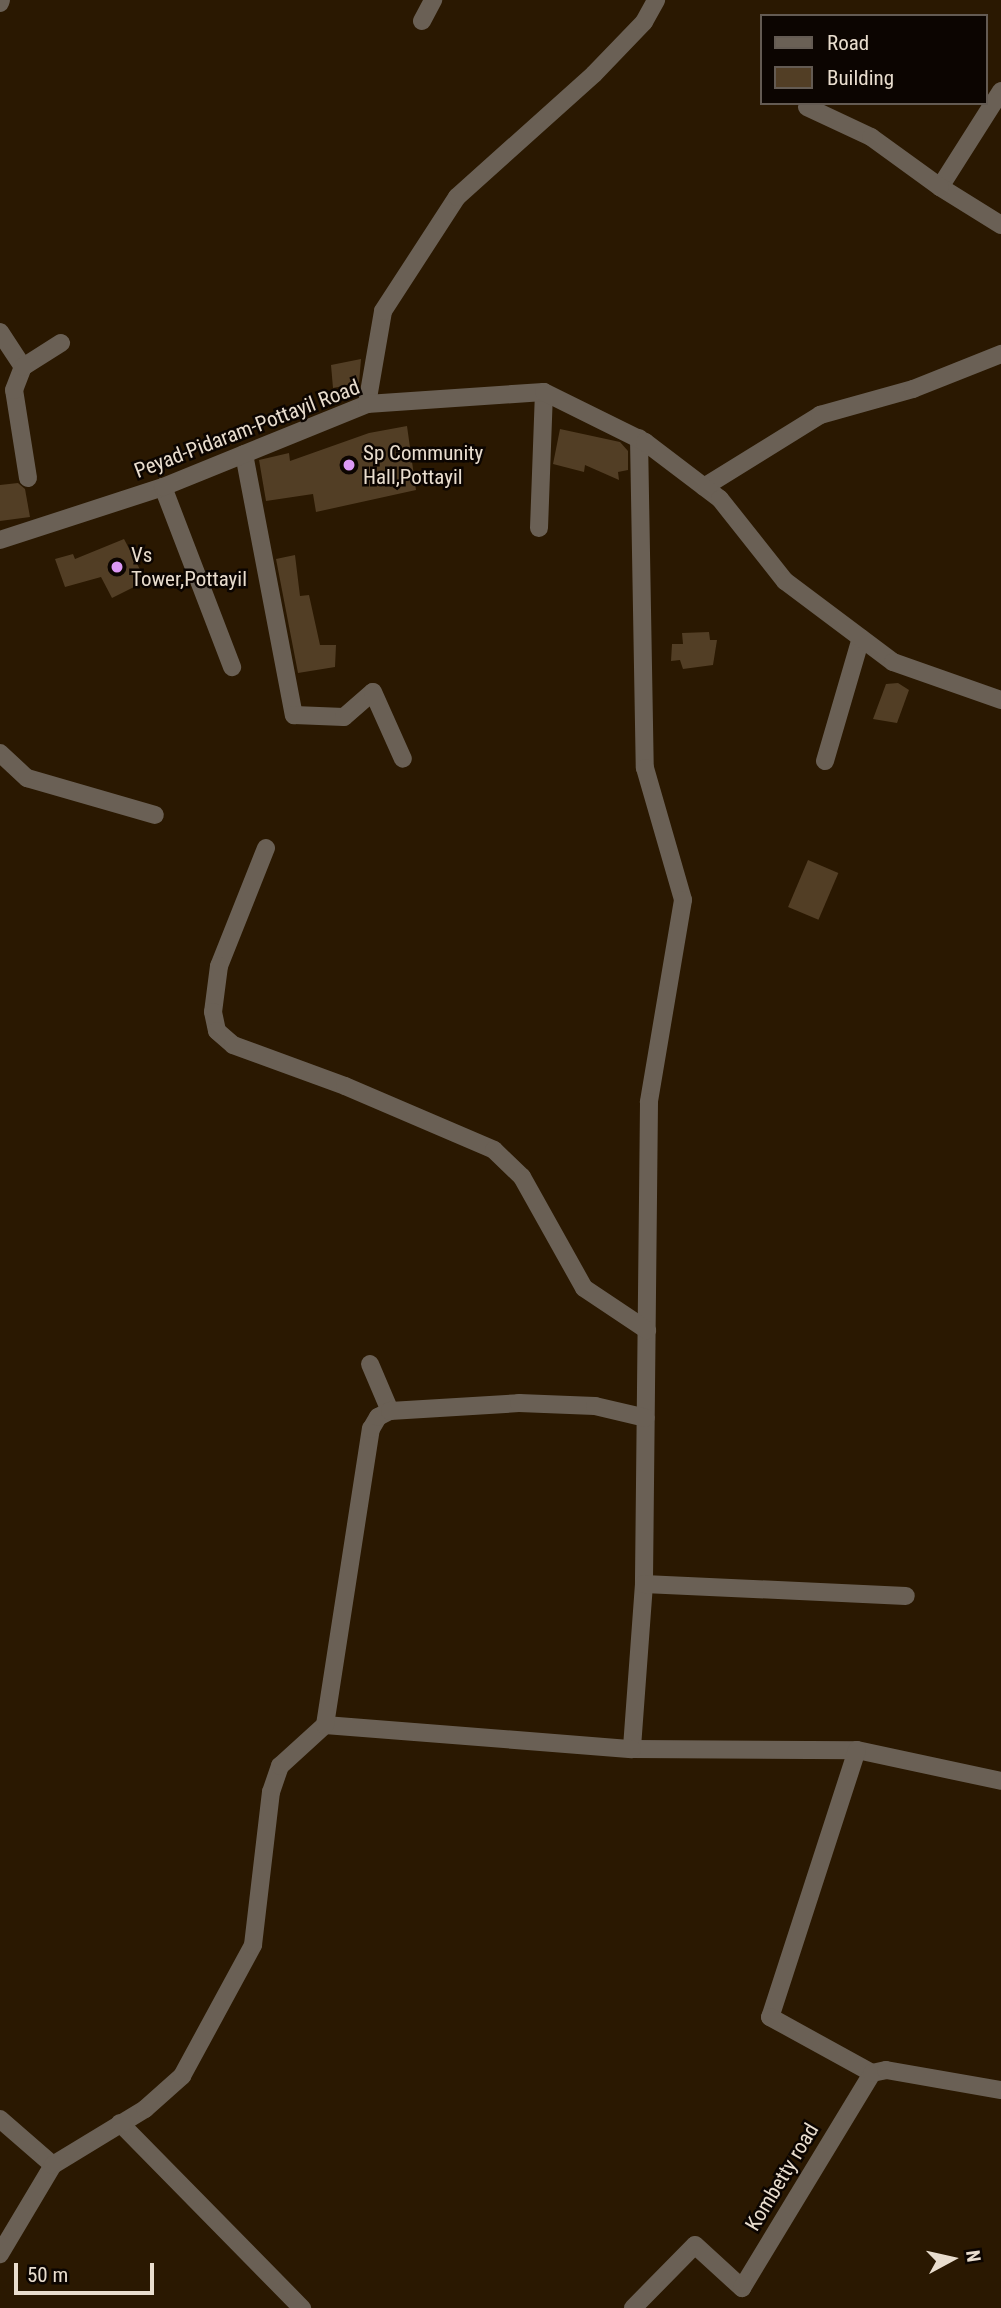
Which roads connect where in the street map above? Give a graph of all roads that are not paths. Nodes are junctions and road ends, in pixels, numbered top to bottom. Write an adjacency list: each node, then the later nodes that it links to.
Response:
1 (433, 0): 3 (street)
2 (654, 1): 13 (street)
3 (422, 21)
4 (1001, 91): 6 (street)
5 (807, 107): 6 (street)
6 (940, 187): 7 (street)
7 (1001, 225)
8 (0, 332): 11 (street)
9 (61, 343): 11 (street)
10 (1001, 354): 18 (street)
11 (23, 367): 16 (street)
12 (544, 392): 13 (street, Peyad-Pidaram-Pottayil Road); 14 (street, Peyad-Pidaram-Pottayil Road); 19 (street)
13 (367, 404): 15 (street, Peyad-Pidaram-Pottayil Road)
14 (639, 438): 18 (street, Peyad-Pidaram-Pottayil Road); 29 (street)
15 (244, 454): 17 (street, Peyad-Pidaram-Pottayil Road); 25 (street)
16 (28, 478)
17 (163, 487): 20 (street, Peyad-Pidaram-Pottayil Road); 22 (street)
18 (704, 487): 21 (street, Peyad-Pidaram-Pottayil Road)
19 (538, 528)
20 (0, 540)
21 (861, 638): 23 (street, Peyad-Pidaram-Pottayil Road); 26 (street)
22 (232, 667)
23 (1001, 700)
24 (0, 754): 27 (street)
25 (404, 759)
26 (824, 761)
27 (155, 815)
28 (266, 848): 29 (street)
29 (647, 1330): 32 (street)
30 (370, 1364): 31 (street)
31 (390, 1411): 32 (street); 35 (street)
32 (646, 1418): 33 (street)
33 (644, 1584): 34 (street); 36 (street)
34 (906, 1595)
35 (325, 1725): 36 (street); 42 (street)
36 (632, 1749): 37 (street)
37 (857, 1750): 38 (street); 39 (street)
38 (1001, 1781)
39 (872, 2073): 40 (street); 46 (street, Kombetty road)
40 (1001, 2091)
41 (0, 2119): 43 (street)
42 (120, 2123): 43 (street); 45 (street)
43 (54, 2165): 44 (street)
44 (0, 2254)
45 (302, 2308)
46 (633, 2308)

